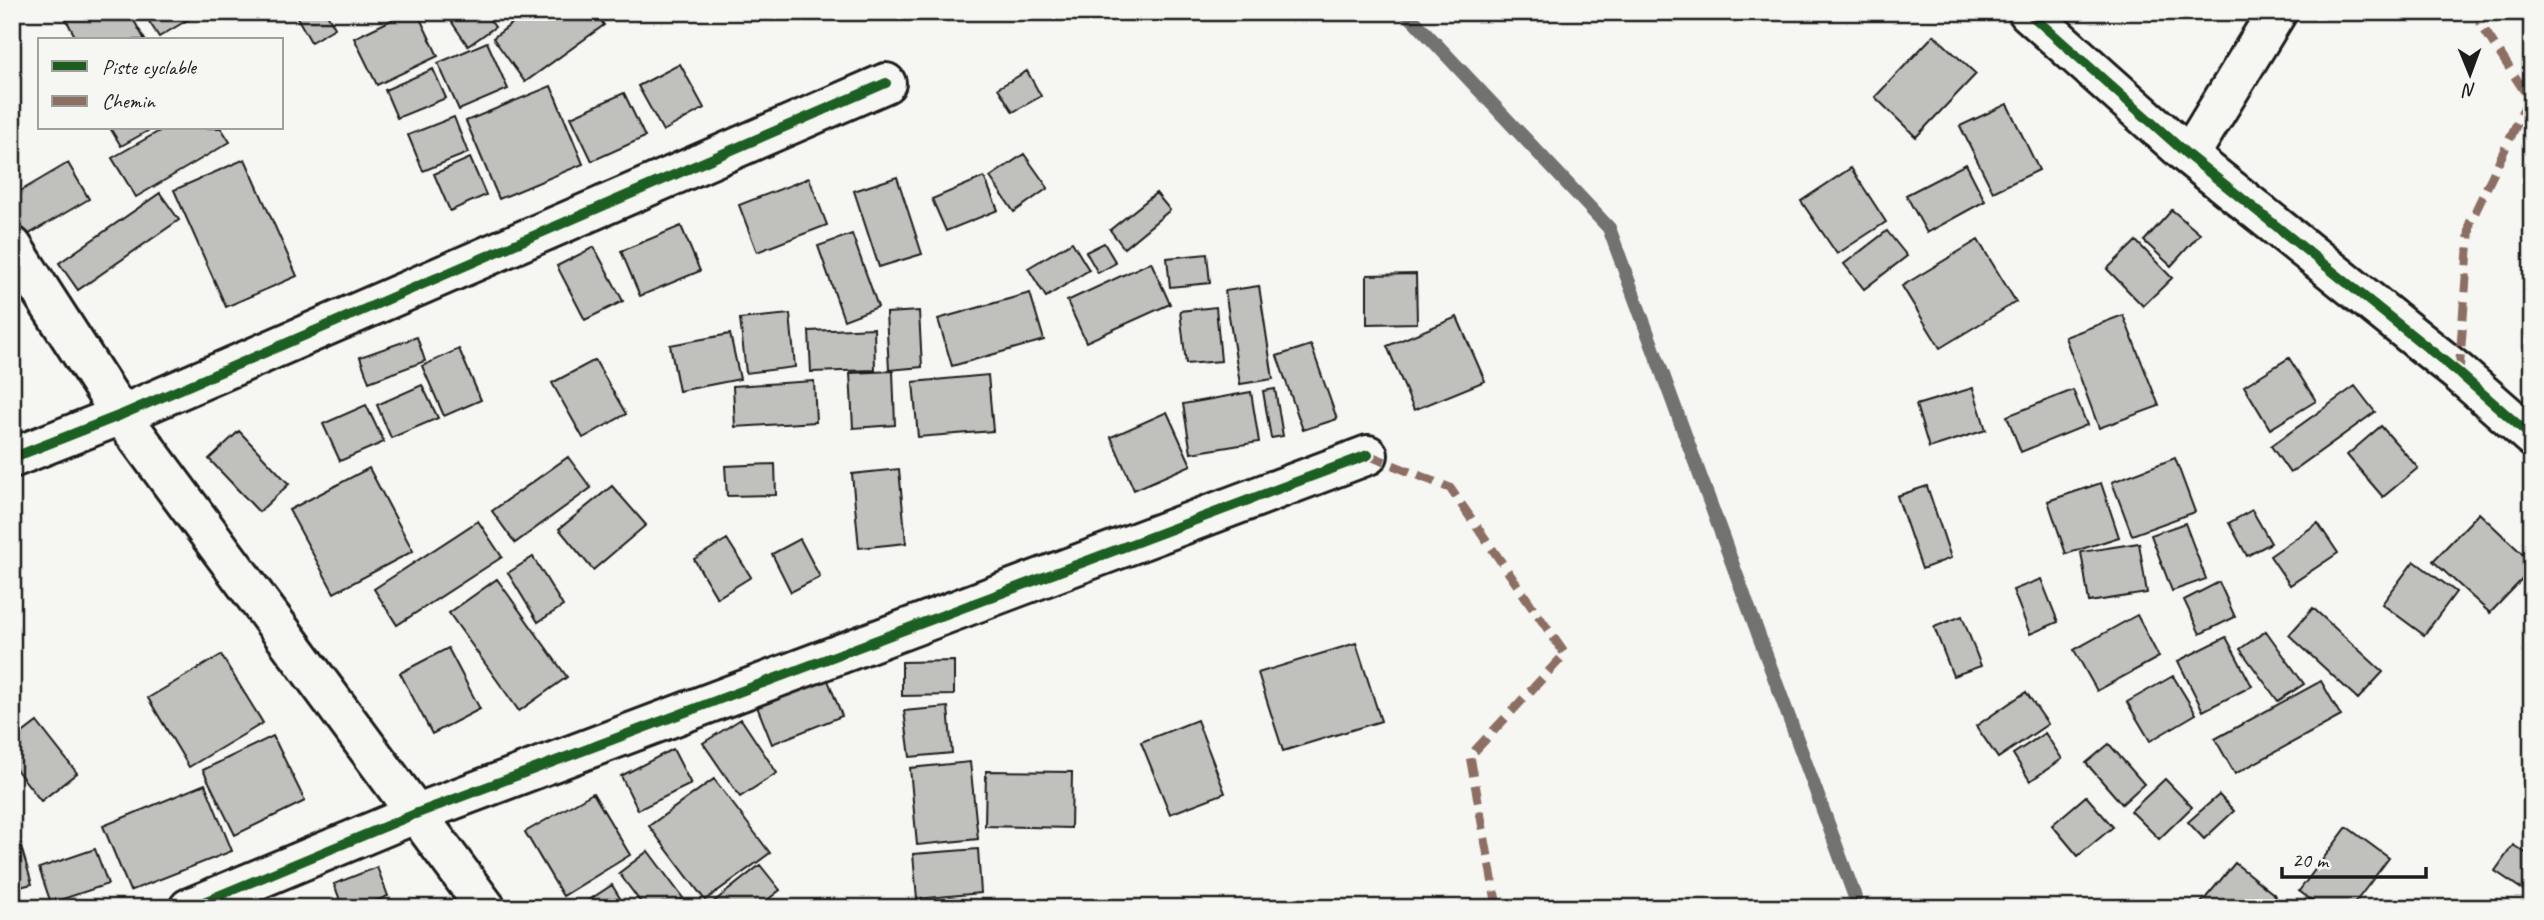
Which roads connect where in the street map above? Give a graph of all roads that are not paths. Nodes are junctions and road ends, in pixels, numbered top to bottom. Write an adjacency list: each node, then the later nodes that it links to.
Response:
1 (2028, 12): 4 (street)
2 (2277, 12): 4 (street)
3 (886, 83): 6 (street)
4 (2189, 156): 7 (street)
5 (12, 246): 6 (street)
6 (121, 415): 9 (street); 10 (street)
7 (2532, 437)
8 (1368, 455): 10 (street)
9 (12, 458)
10 (415, 814): 11 (street); 12 (street)
11 (190, 908)
12 (486, 908)

